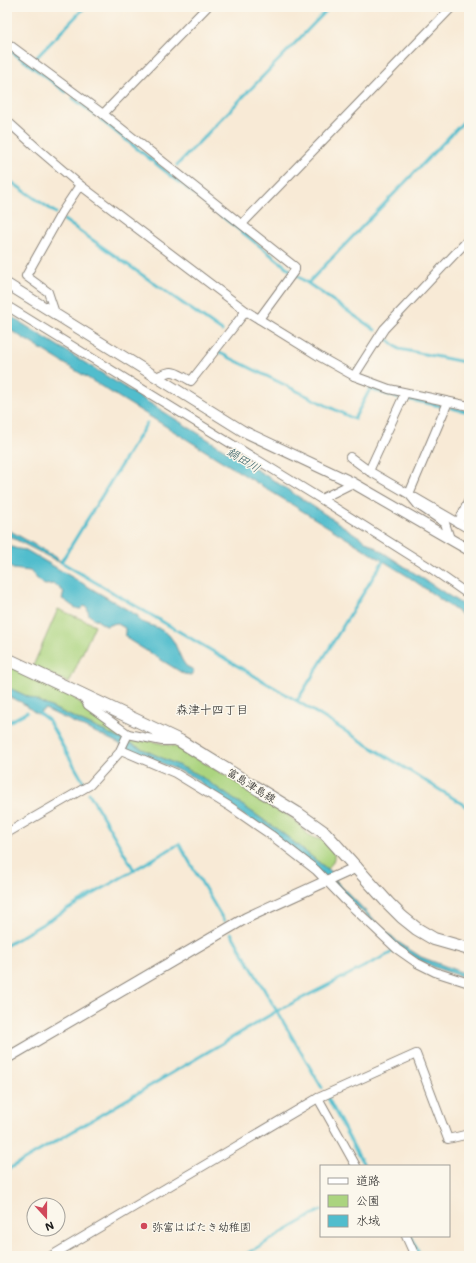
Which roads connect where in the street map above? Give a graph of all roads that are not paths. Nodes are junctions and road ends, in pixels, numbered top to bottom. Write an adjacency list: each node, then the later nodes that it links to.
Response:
1 (207, 7): 4 (street)
2 (452, 7): 7 (street)
3 (7, 43): 4 (street)
4 (103, 114): 7 (street)
5 (7, 121): 6 (street)
6 (80, 185): 11 (street); 12 (street)
7 (242, 224): 13 (street)
8 (469, 239): 14 (street)
9 (7, 284): 12 (street)
10 (7, 306): 23 (street)
11 (246, 311): 13 (street); 15 (street)
12 (56, 316): 15 (street)
13 (259, 319): 14 (street)
14 (354, 376): 16 (street)
15 (156, 377): 21 (street)
16 (405, 393): 17 (street); 20 (street)
17 (448, 402): 18 (street); 22 (street)
18 (469, 406)
19 (350, 457): 20 (street)
20 (369, 471): 22 (street)
21 (353, 483): 23 (street); 27 (street)
22 (408, 494): 25 (street); 27 (street)
23 (321, 499): 29 (street)
24 (469, 500): 25 (street)
25 (458, 523): 26 (street)
26 (469, 529)
27 (450, 539): 28 (street)
28 (469, 550)
29 (469, 595)
30 (7, 659): 31 (main road, 富島津島線)
31 (83, 694): 32 (main road, 富島津島線); 33 (street)
32 (180, 741): 33 (street); 35 (main road, 富島津島線)
33 (124, 743): 34 (street); 36 (street)
34 (7, 833)
35 (357, 867): 36 (street); 37 (main road, 富島津島線)
36 (327, 881): 38 (street); 39 (street)
37 (469, 950)
38 (469, 983)
39 (7, 1058)
40 (318, 1098): 41 (street); 42 (street); 44 (street)
41 (469, 1134)
42 (355, 1165)
43 (406, 1237): 45 (street)
44 (51, 1256)
45 (415, 1256)

